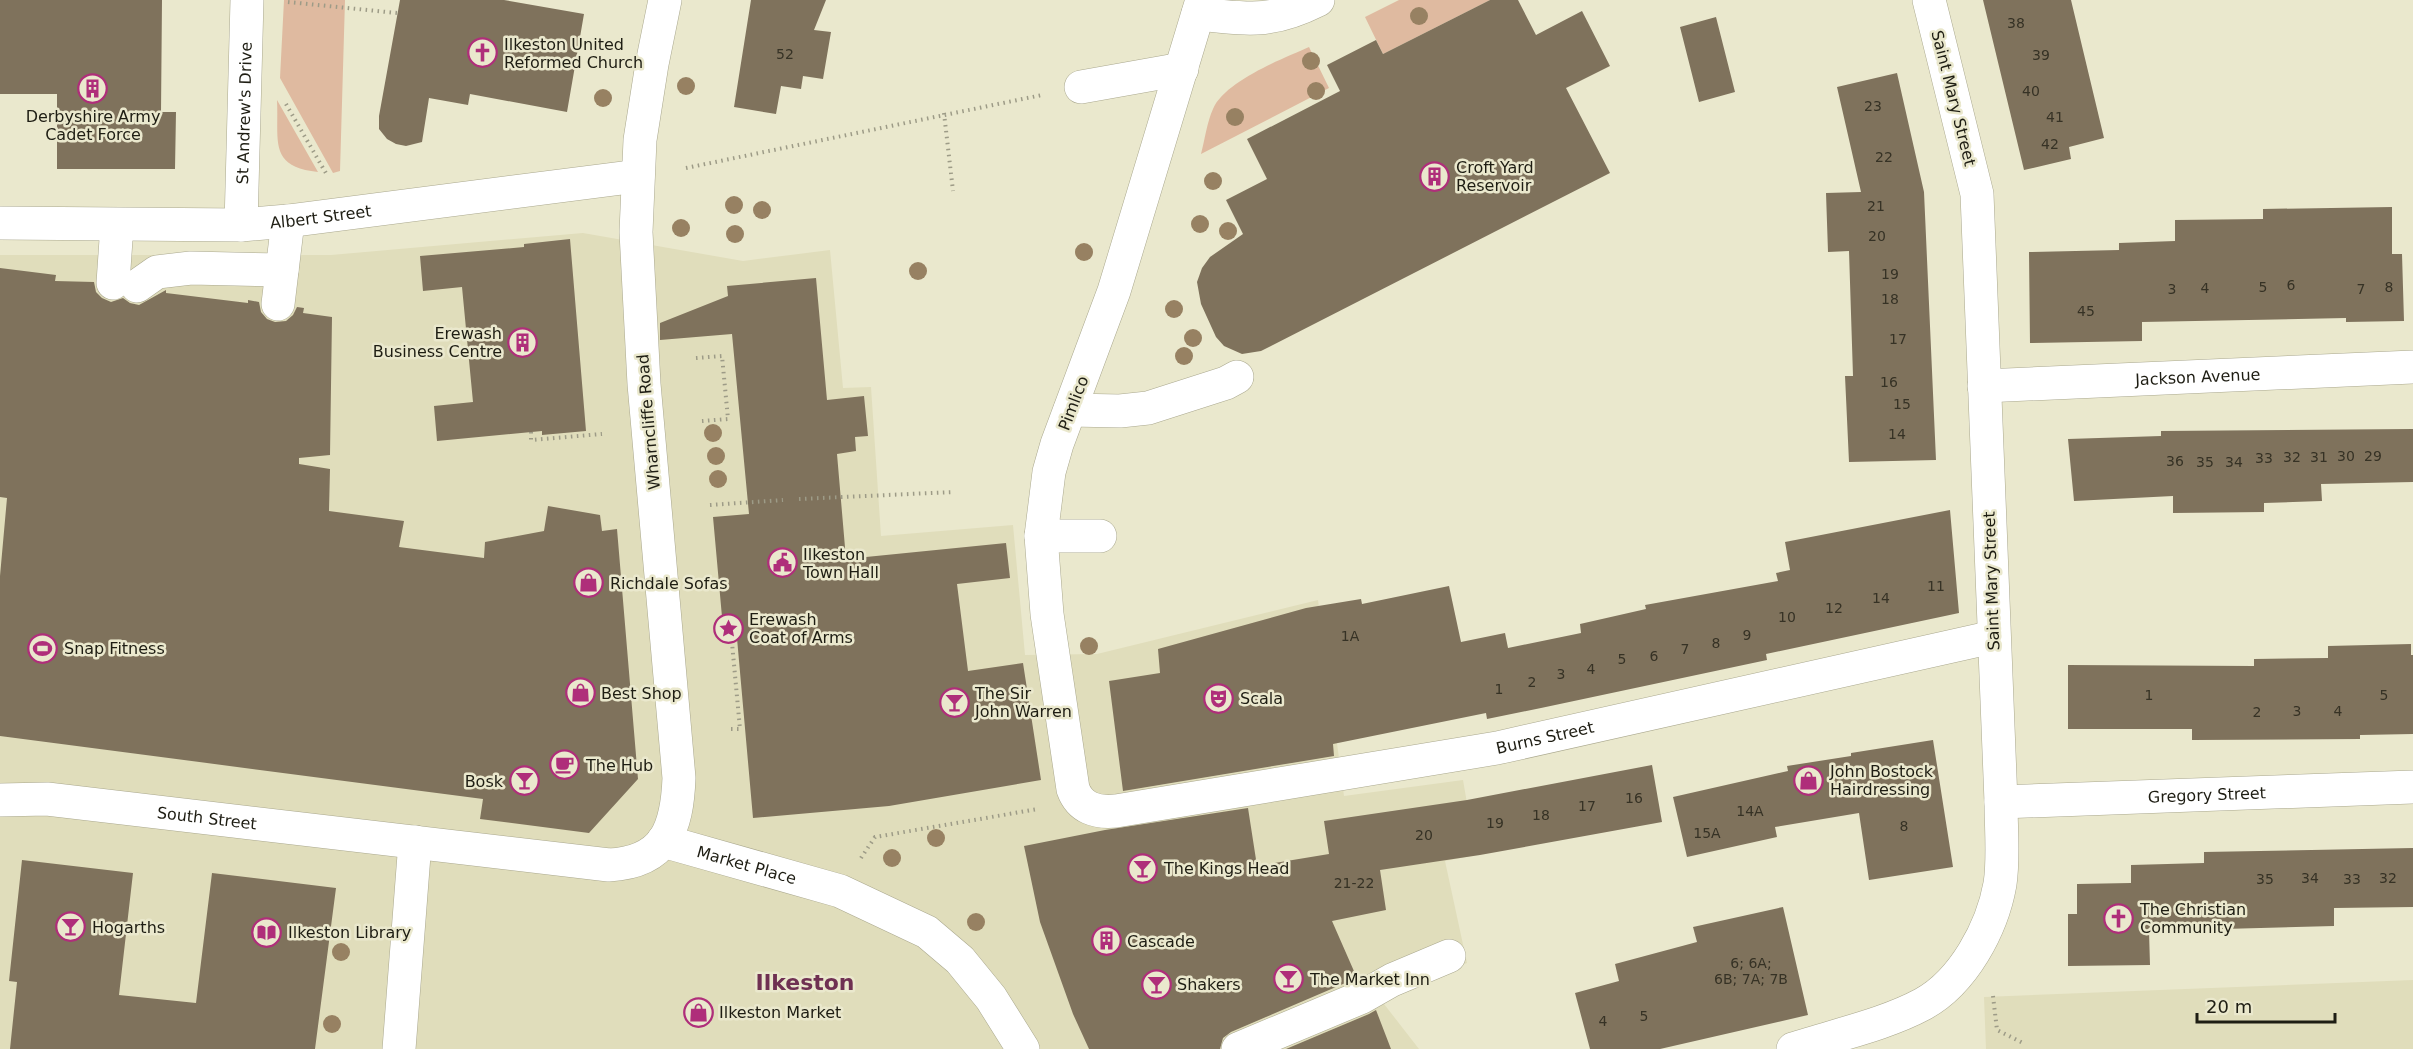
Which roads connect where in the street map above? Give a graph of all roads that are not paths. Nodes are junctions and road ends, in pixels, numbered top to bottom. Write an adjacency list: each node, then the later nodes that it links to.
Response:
1 (247, 0): 12 (street, St Andrew's Drive)
2 (664, 0): 8 (street, Wharncliffe Road)
3 (1318, 0): 5 (street)
4 (1929, 0): 17 (street, Saint Mary Street)
5 (1200, 7): 6 (street, Pimlico)
6 (1182, 69): 7 (street); 18 (street, Pimlico)
7 (1081, 87)
8 (638, 176): 9 (street, Albert Street); 26 (street, Wharncliffe Road)
9 (288, 221): 12 (street, Albert Street); 13 (street)
10 (0, 223): 11 (street, Albert Street)
11 (117, 225): 12 (street, Albert Street); 13 (street)
12 (241, 225)
13 (282, 270): 14 (street)
14 (278, 304)
15 (2413, 367): 17 (street, Jackson Avenue)
16 (1237, 377): 18 (street)
17 (1984, 386): 21 (street, Saint Mary Street)
18 (1070, 410): 19 (street, Pimlico)
19 (1041, 536): 20 (street); 25 (street, Pimlico)
20 (1100, 536)
21 (1993, 637): 24 (street, Saint Mary Street); 25 (street, Burns Street)
22 (2413, 787): 24 (street, Gregory Street)
23 (0, 800): 27 (street, South Street)
24 (2001, 802): 32 (street, Saint Mary Street)
25 (1093, 810)
26 (663, 841): 27 (street); 30 (street, Market Place)
27 (415, 842): 29 (street)
28 (1449, 956): 31 (street)
29 (399, 1049)
30 (1023, 1049)
31 (1238, 1049)
32 (1793, 1049)

